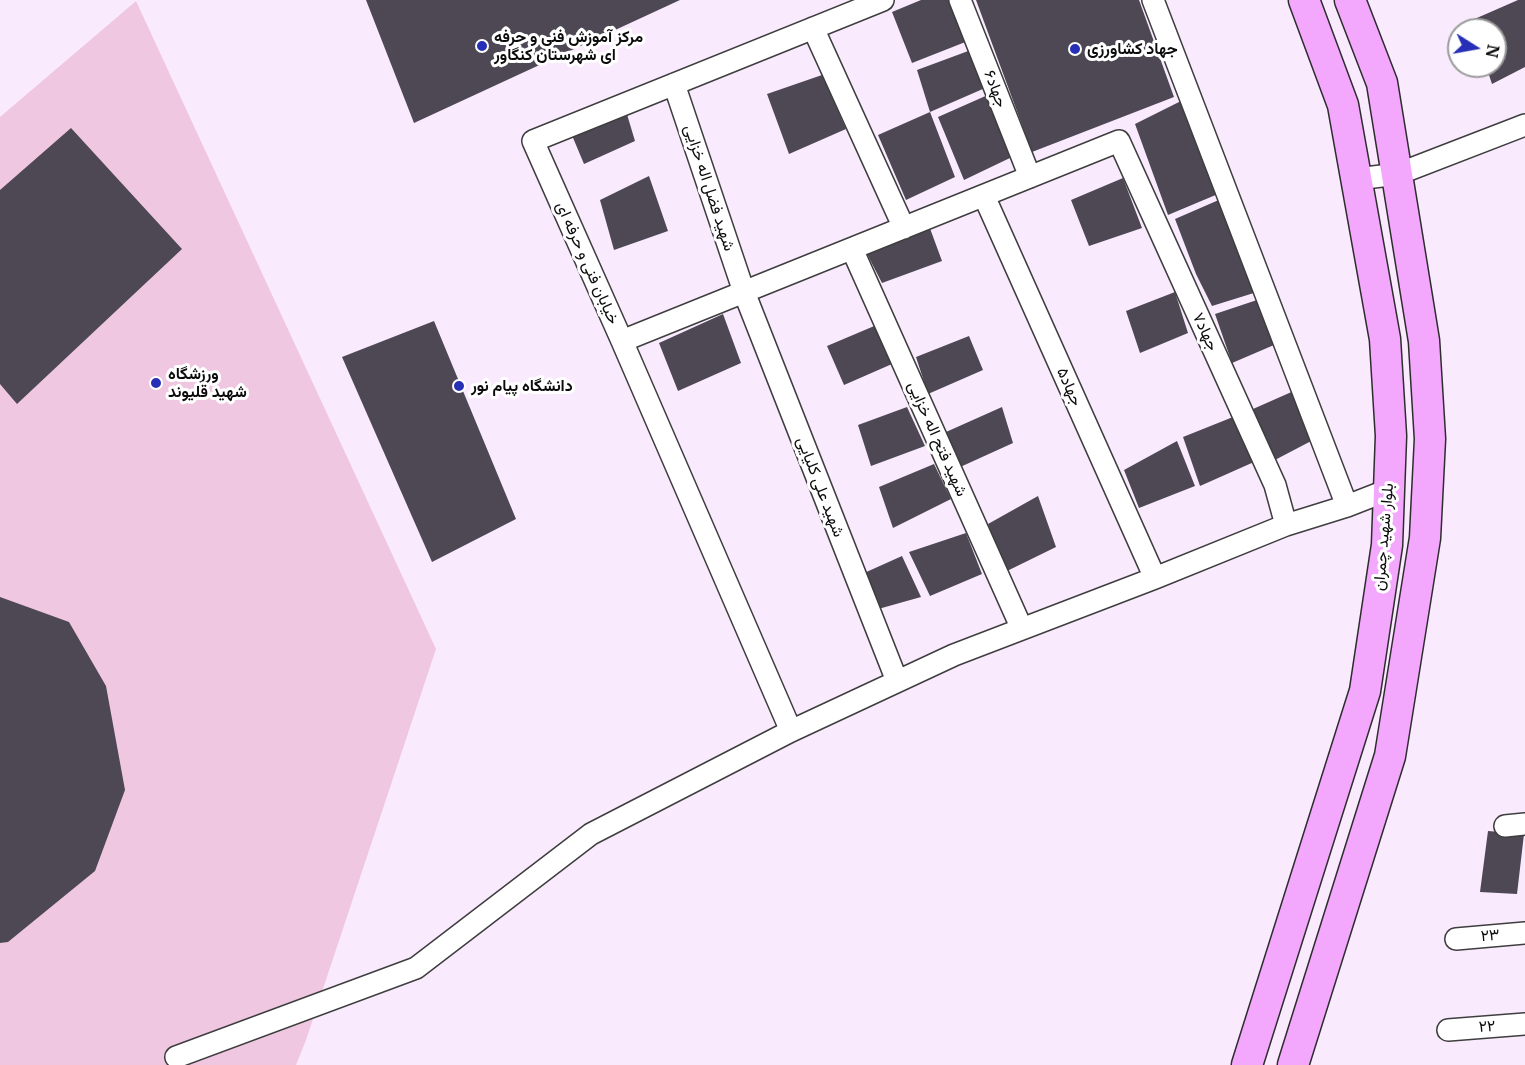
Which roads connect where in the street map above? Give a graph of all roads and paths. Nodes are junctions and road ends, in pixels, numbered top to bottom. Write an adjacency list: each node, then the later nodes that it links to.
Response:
1 (883, 0): 6 (street, خیابان فنی و حرفه ای)
2 (960, 0): 10 (street, جهاد۶)
3 (1154, 0): 18 (street)
4 (1304, 0): 11 (main road, بلوار شهید چمران)
5 (1350, 0): 9 (main road)
6 (813, 28): 7 (street, خیابان فنی و حرفه ای); 13 (street)
7 (674, 84): 15 (street, شهید فضل اله خزایی); 16 (street, خیابان فنی و حرفه ای)
8 (1525, 125): 9 (street)
9 (1398, 174): 11 (street); 30 (main road)
10 (1030, 177): 12 (street); 19 (street, جهاد۷)
11 (1357, 178): 17 (main road, بلوار شهید چمران)
12 (984, 196): 13 (street); 20 (street, جهاد۵)
13 (904, 228): 14 (street)
14 (852, 249): 15 (street); 21 (street, شهید فتح اله خزایی)
15 (744, 292): 16 (street); 22 (street, شهید علی کلیایی)
16 (622, 341): 23 (street, خیابان فنی و حرفه ای)
17 (1388, 490): 18 (street); 29 (main road, بلوار شهید چمران)
18 (1347, 506): 19 (street)
19 (1286, 525): 20 (street)
20 (1155, 578): 21 (street)
21 (1022, 629): 22 (street)
22 (897, 681): 23 (street)
23 (791, 731): 28 (street)
24 (1525, 933): 25 (street, ۲۳)
25 (1456, 939)
26 (1525, 1024): 27 (street, ۲۲)
27 (1448, 1030)
28 (176, 1057)
29 (1247, 1065)
30 (1293, 1065)

